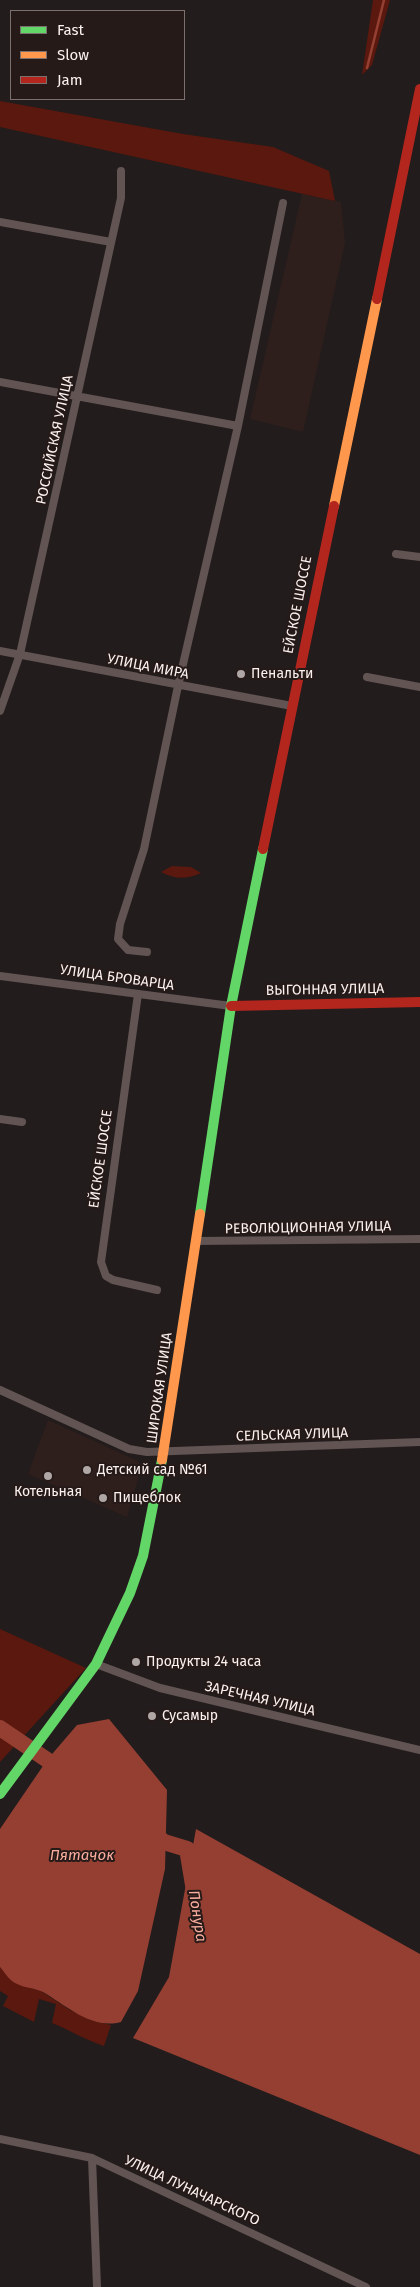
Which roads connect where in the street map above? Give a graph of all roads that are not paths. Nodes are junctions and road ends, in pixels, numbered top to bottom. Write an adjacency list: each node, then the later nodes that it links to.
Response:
1 (420, 89): 16 (main road, ЕЙСКОЕ ШОССЕ)
2 (121, 171): 5 (street, РОССИЙСКАЯ УЛИЦА)
3 (283, 203): 8 (street)
4 (0, 222): 5 (street)
5 (111, 242): 7 (street, РОССИЙСКАЯ УЛИЦА)
6 (0, 382): 7 (street)
7 (78, 397): 8 (street); 12 (street, РОССИЙСКАЯ УЛИЦА)
8 (238, 426): 14 (street)
9 (396, 554): 10 (street)
10 (420, 557)
11 (0, 651): 12 (street, УЛИЦА МИРА)
12 (20, 654): 14 (street, УЛИЦА МИРА); 17 (street, РОССИЙСКАЯ УЛИЦА)
13 (367, 678): 15 (street)
14 (178, 686): 16 (street, УЛИЦА МИРА); 18 (street)
15 (420, 687)
16 (292, 706): 22 (main road, ЕЙСКОЕ ШОССЕ)
17 (0, 711)
18 (147, 952)
19 (0, 976): 20 (street, УЛИЦА БРОВАРЦА)
20 (138, 994): 22 (street, УЛИЦА БРОВАРЦА); 27 (street, ЕЙСКОЕ ШОССЕ)
21 (420, 1002): 22 (main road, ВЫГОННАЯ УЛИЦА)
22 (231, 1006): 26 (main road, ШИРОКАЯ УЛИЦА)
23 (0, 1119): 24 (street)
24 (22, 1122)
25 (420, 1239): 26 (street, РЕВОЛЮЦИОННАЯ УЛИЦА)
26 (196, 1241): 30 (main road, ШИРОКАЯ УЛИЦА)
27 (157, 1290)
28 (0, 1390): 30 (street)
29 (420, 1442): 30 (street, СЕЛЬСКАЯ УЛИЦА)
30 (164, 1452): 31 (main road, ШИРОКАЯ УЛИЦА)
31 (96, 1664): 32 (street, ЗАРЕЧНАЯ УЛИЦА); 33 (main road, ШИРОКАЯ УЛИЦА)
32 (420, 1750)
33 (0, 1794)
34 (0, 2139): 35 (street, УЛИЦА ЛУНАЧАРСКОГО)
35 (92, 2158): 36 (street); 37 (street, УЛИЦА ЛУНАЧАРСКОГО)
36 (97, 2287)
37 (366, 2287)

